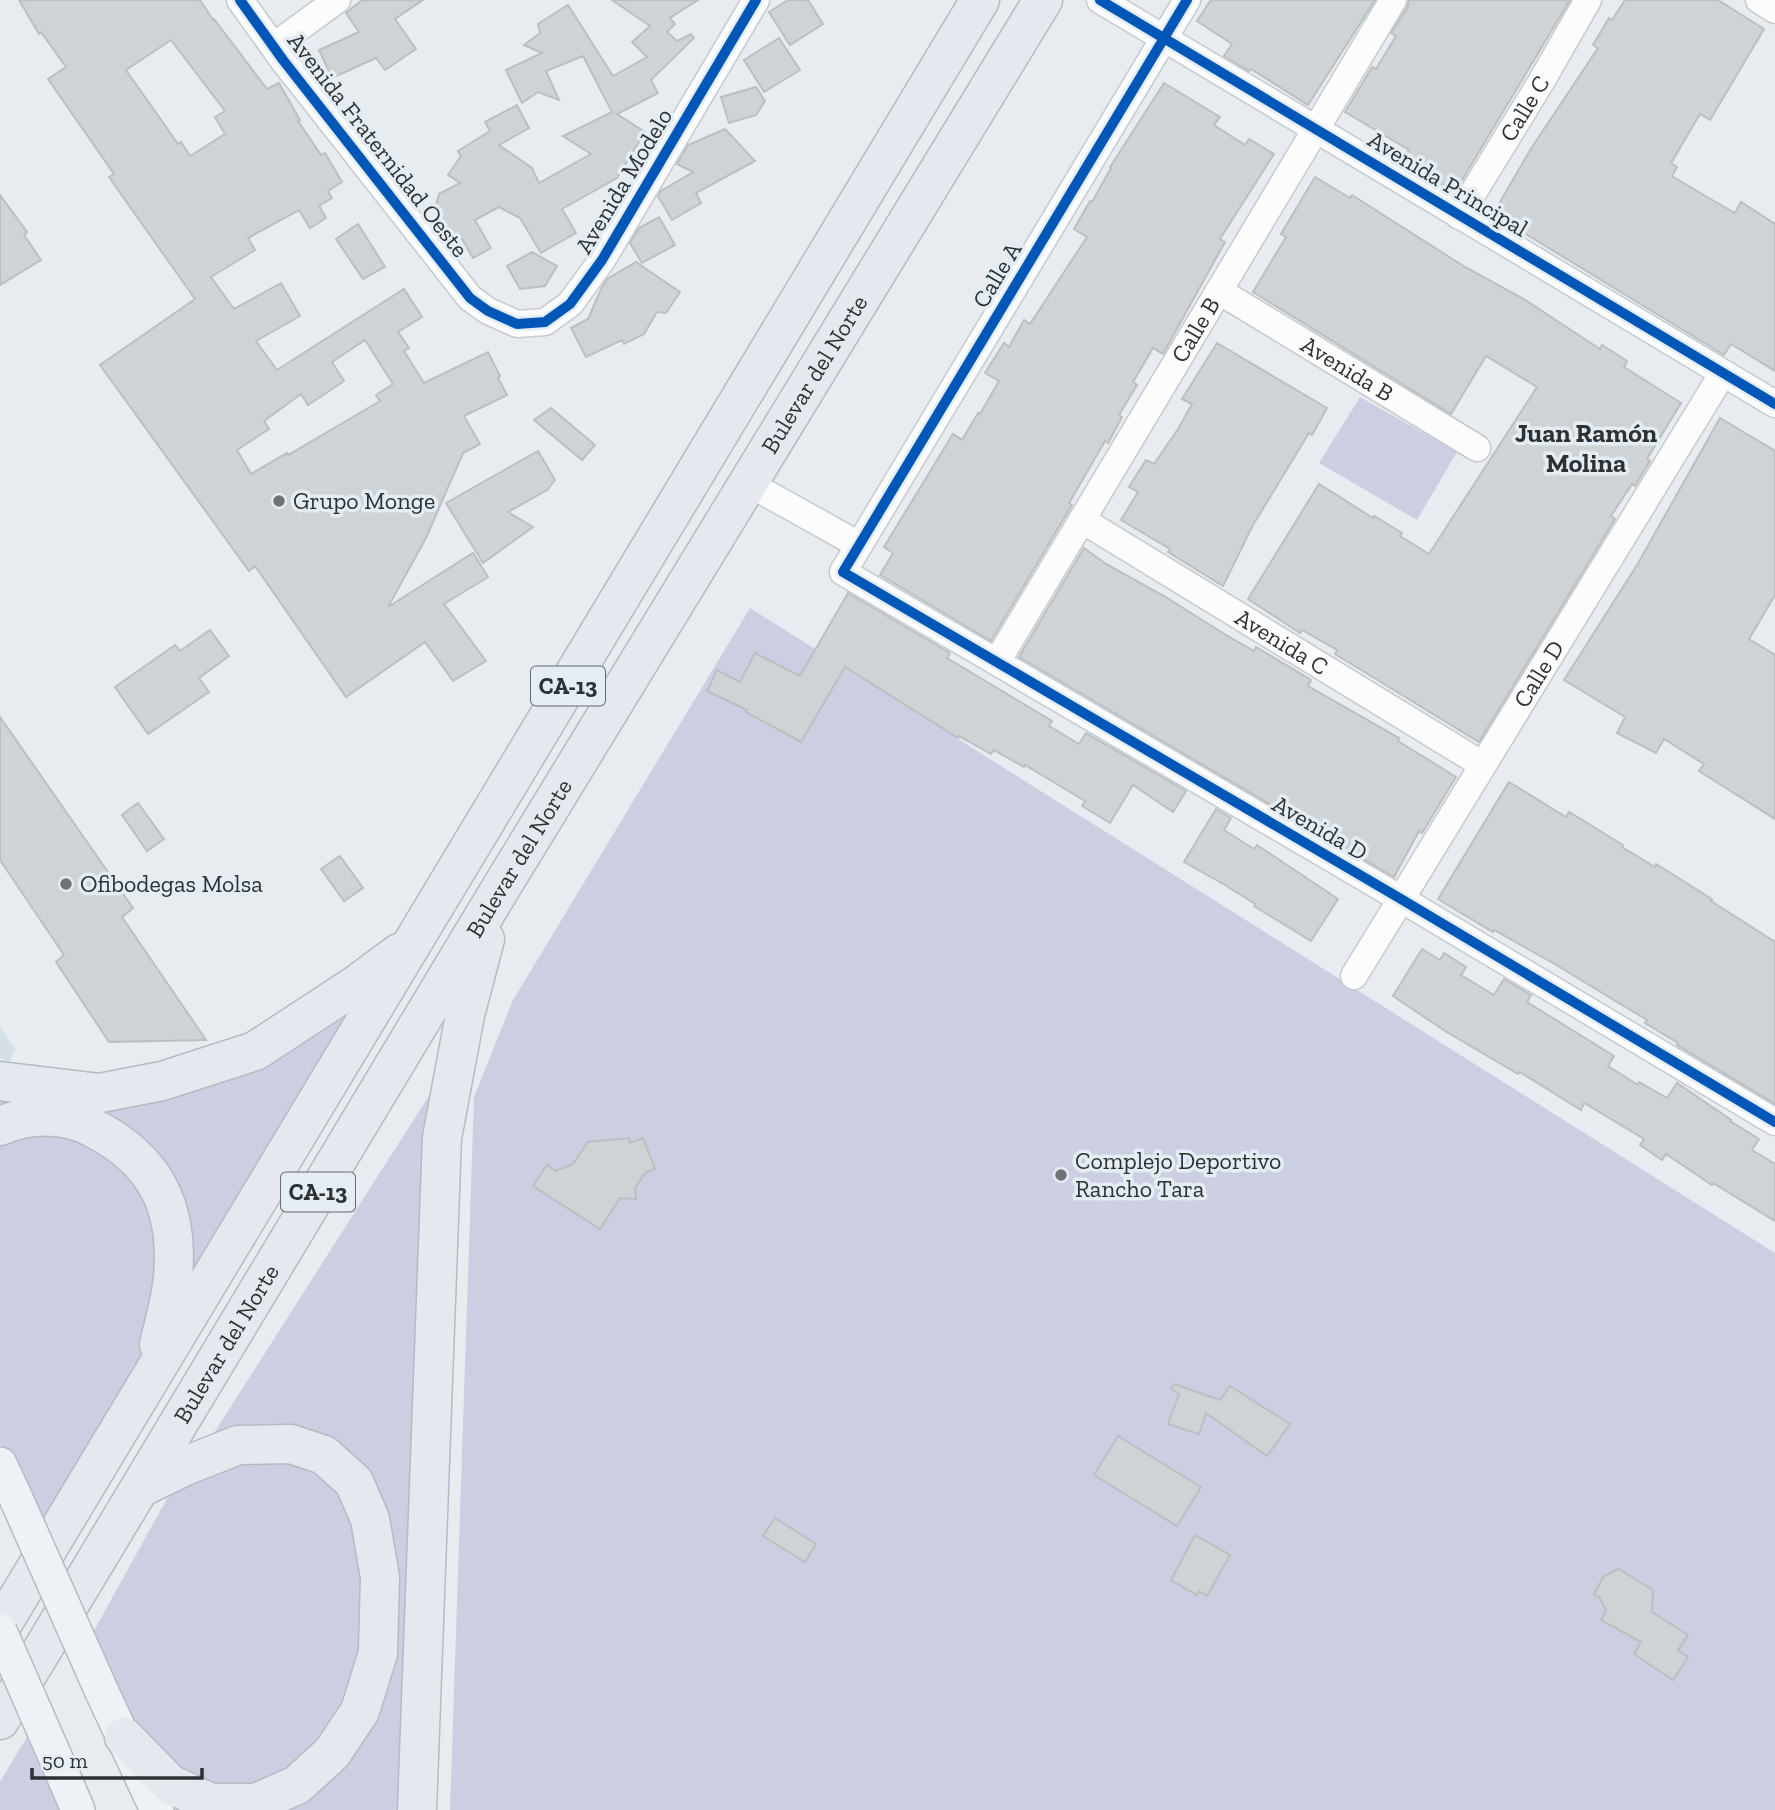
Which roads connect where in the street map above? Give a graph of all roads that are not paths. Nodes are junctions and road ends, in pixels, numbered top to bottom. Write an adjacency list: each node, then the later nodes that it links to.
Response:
1 (240, 0): 13 (street, Avenida Fraternidad Oeste)
2 (337, 0): 13 (street)
3 (756, 0): 17 (street, Avenida Modelo)
4 (980, 0): 29 (highway, Bulevar del Norte / CA-13)
5 (1043, 0): 21 (highway, Bulevar del Norte / CA-13)
6 (1100, 0): 12 (street, Avenida Principal)
7 (1186, 0): 12 (street, Calle A)
8 (1393, 0): 14 (street, Calle B)
9 (1588, 0): 15 (street, Calle C)
10 (1759, 0): 11 (street)
11 (1775, 10)
12 (1163, 39): 14 (street, Avenida Principal); 23 (street, Calle A)
13 (274, 46): 17 (street, Avenida Fraternidad Oeste)
14 (1315, 130): 15 (street, Avenida Principal); 16 (street, Calle B)
15 (1459, 216): 18 (street, Avenida Principal)
16 (1219, 292): 20 (street, Avenida B); 22 (street, Calle B)
17 (488, 311)
18 (1723, 373): 19 (street, Avenida Principal); 26 (street, Calle D)
19 (1775, 404)
20 (1477, 448)
21 (748, 483): 23 (street); 27 (highway, Bulevar del Norte / CA-13)
22 (1082, 520): 25 (street, Calle B); 26 (street, Avenida C)
23 (859, 545): 24 (street, Calle A)
24 (843, 572): 25 (street, Avenida D)
25 (998, 662): 28 (street, Avenida D)
26 (1483, 765): 28 (street, Calle D)
27 (496, 896): 36 (highway, Bulevar del Norte / CA-13); 42 (highway)
28 (1401, 900): 30 (street, Calle D); 32 (street, Avenida D)
29 (415, 942): 31 (highway); 34 (highway, Bulevar del Norte / CA-13)
30 (1354, 976)
31 (0, 1081)
32 (1775, 1122)
33 (0, 1126): 34 (highway)
34 (154, 1371): 37 (highway, Bulevar del Norte / CA-13)
35 (0, 1464): 39 (main road, bridge)
36 (141, 1488): 38 (highway, Bulevar del Norte / CA-13); 39 (highway)
37 (0, 1629): 40 (main road, bridge)
38 (0, 1720)
39 (124, 1737): 41 (main road)
40 (78, 1810)
41 (157, 1810)
42 (417, 1810)

